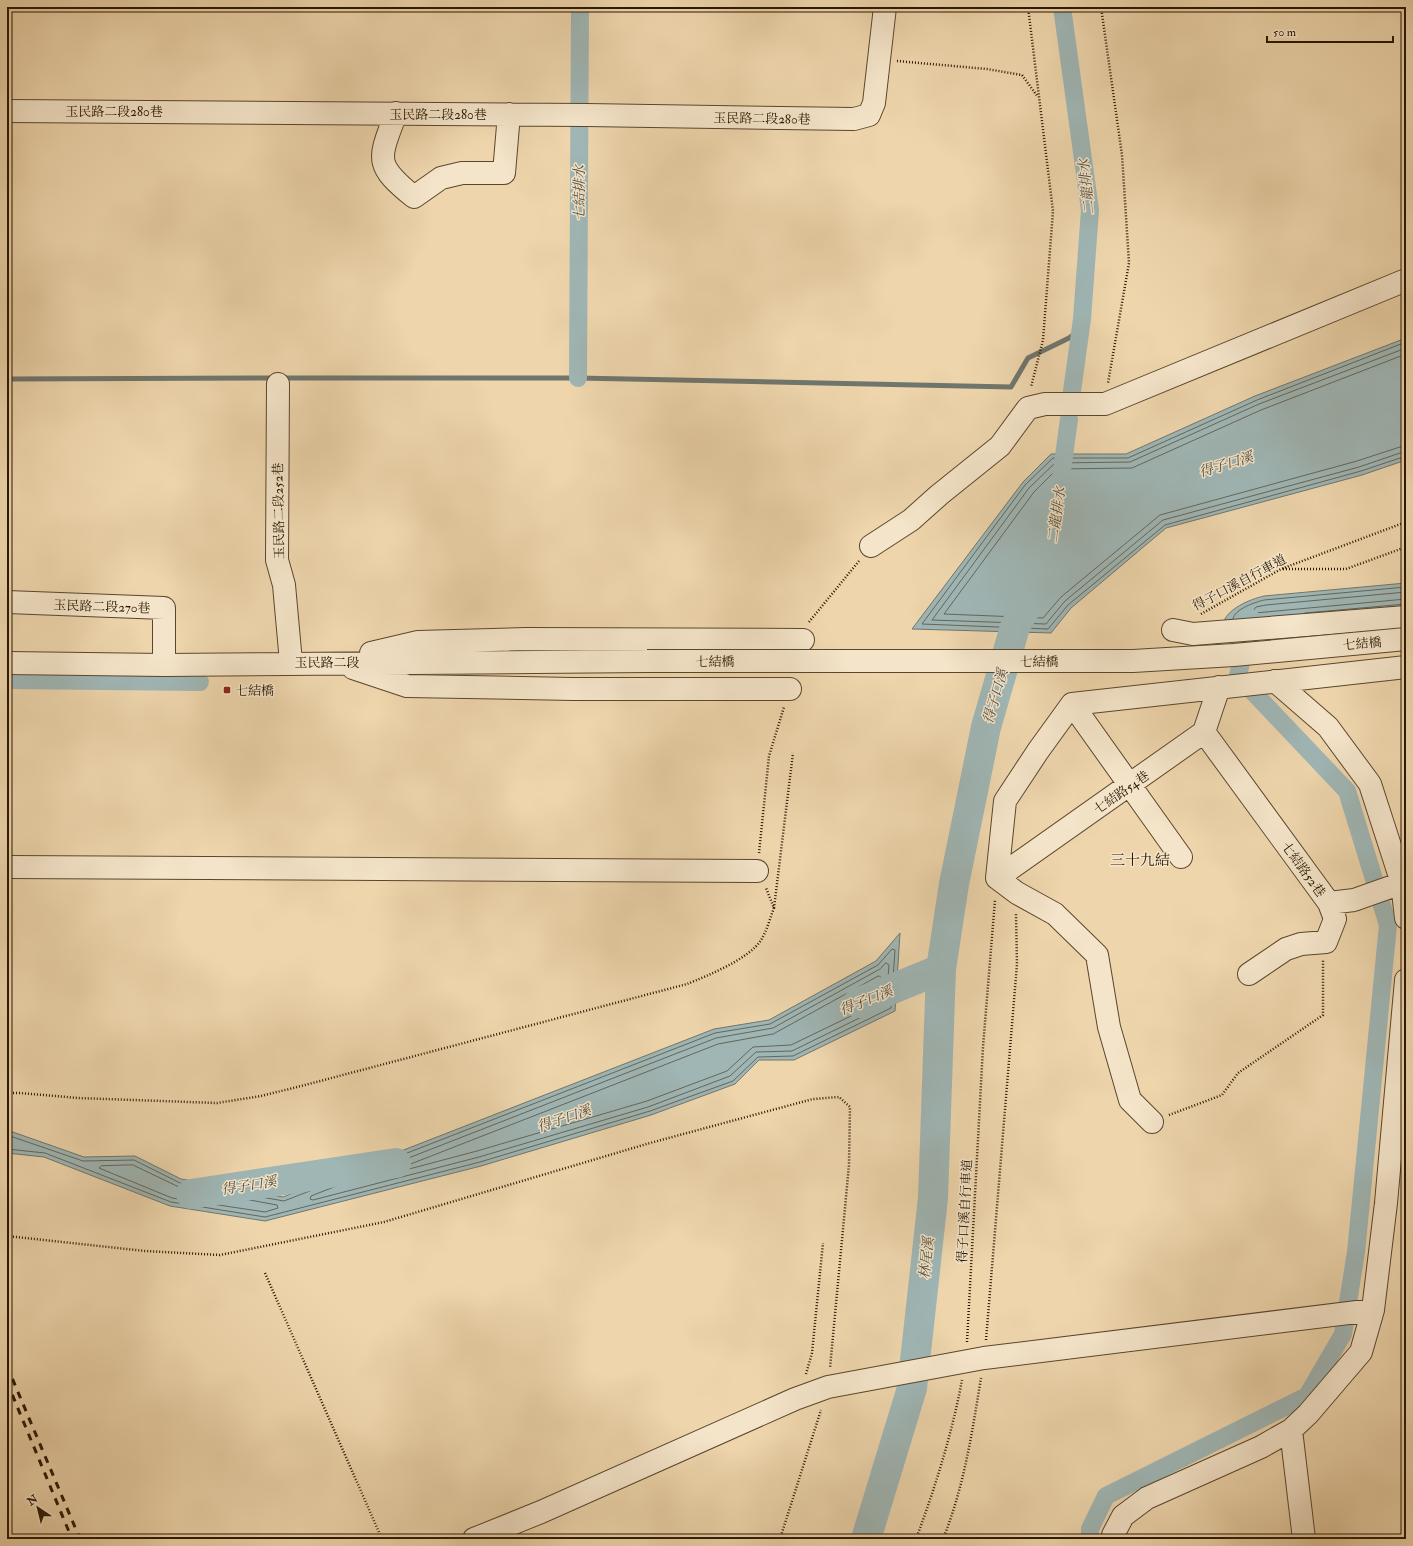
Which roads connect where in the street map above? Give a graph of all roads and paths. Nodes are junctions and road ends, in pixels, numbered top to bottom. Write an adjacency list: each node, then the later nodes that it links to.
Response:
1 (885, 7): 4 (street)
2 (1028, 7): 5 (path)
3 (1101, 7): 11 (path)
4 (879, 59): 5 (path); 8 (street, 玉民路二段280巷)
5 (1038, 97): 12 (path)
6 (7, 110): 7 (street, 玉民路二段280巷)
7 (396, 113): 8 (street, 玉民路二段280巷); 8 (street)
8 (509, 114)
9 (1406, 280): 11 (street)
10 (278, 384): 24 (street, 玉民路二段252巷)
11 (1105, 404): 12 (street)
12 (1028, 408): 14 (street)
13 (1406, 522): 16 (path, 得子口溪自行車道)
14 (870, 546)
15 (1406, 547): 16 (path)
16 (1281, 569): 18 (path, 得子口溪自行車道)
17 (7, 602): 27 (street, 玉民路二段270巷)
18 (1198, 615)
19 (1406, 617): 20 (street)
20 (1173, 630)
21 (1406, 639): 23 (street, 七結橋, bridge)
22 (803, 640): 25 (street)
23 (648, 661): 25 (street, 玉民路二段)
24 (291, 662): 25 (street, 玉民路二段); 27 (street, 玉民路二段)
25 (335, 662): 31 (street)
26 (7, 663): 27 (street, 玉民路二段)
27 (164, 664)
28 (1406, 667): 29 (street)
29 (1275, 681): 30 (street); 40 (street)
30 (1219, 687): 32 (street); 33 (street)
31 (790, 689)
32 (1072, 704): 35 (street); 39 (street)
33 (1204, 732): 35 (street, 七結路54巷); 42 (street, 七結路52巷)
34 (793, 753): 43 (path)
35 (1129, 786): 36 (street); 39 (street, 七結路54巷)
36 (1182, 857)
37 (7, 867): 38 (street)
38 (757, 871): 43 (path)
39 (997, 878): 41 (street); 54 (path, 得子口溪自行車道)
40 (1402, 883): 42 (street); 44 (street)
41 (1017, 893): 49 (street); 54 (path)
42 (1329, 903): 45 (street, 七結路52巷)
43 (774, 908): 48 (path)
44 (1406, 918)
45 (1326, 942): 46 (street); 49 (path)
46 (1249, 974)
47 (1406, 980): 53 (street)
48 (7, 1093)
49 (1152, 1122)
50 (7, 1236): 56 (path)
51 (823, 1243): 55 (path)
52 (265, 1272): 58 (path)
53 (1373, 1310): 54 (street); 57 (street)
54 (975, 1360): 56 (street); 61 (path, 得子口溪自行車道); 62 (path)
55 (805, 1378)
56 (828, 1386): 59 (street); 60 (path)
57 (1291, 1430): 63 (street); 64 (street)
58 (382, 1539)
59 (474, 1539)
60 (780, 1539)
61 (916, 1539)
62 (943, 1539)
63 (1114, 1539)
64 (1304, 1539)

